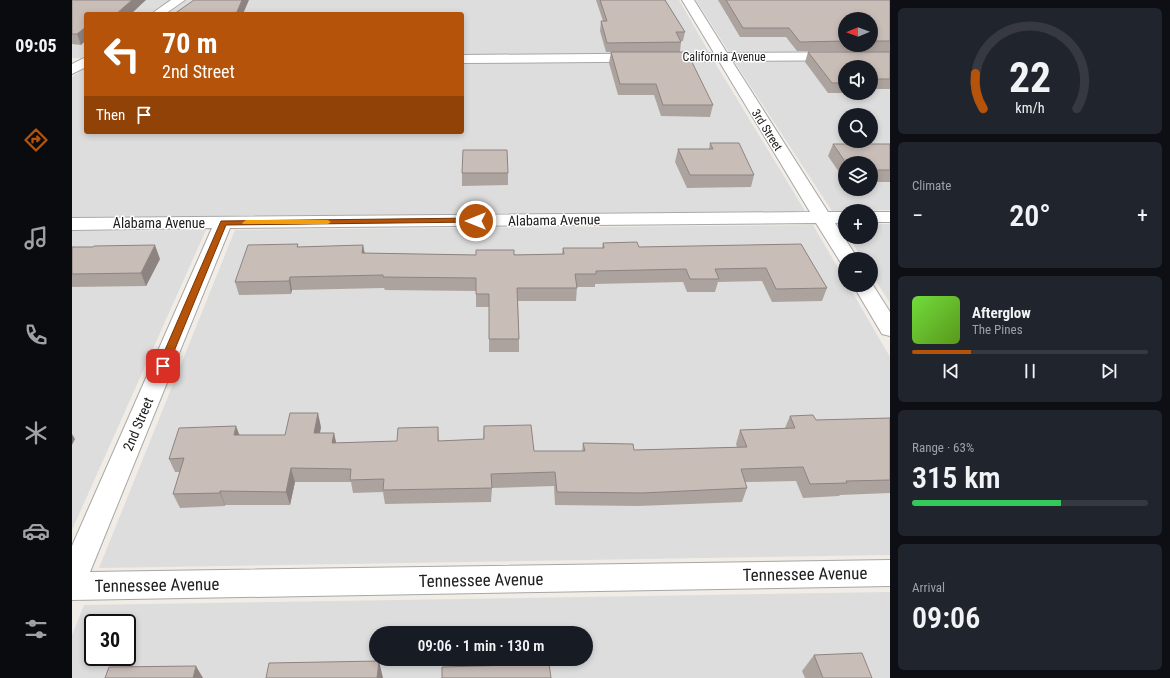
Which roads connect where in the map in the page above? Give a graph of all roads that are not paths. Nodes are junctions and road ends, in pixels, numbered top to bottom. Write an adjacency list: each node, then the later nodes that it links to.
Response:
1 (179, 0): 3 (street)
2 (688, 0): 5 (street, 3rd Street)
3 (161, 12)
4 (890, 56): 5 (street, California Avenue)
5 (722, 57): 6 (street, California Avenue); 12 (street, 3rd Street)
6 (464, 59)
7 (82, 61): 8 (street)
8 (72, 70)
9 (838, 217): 12 (street, Alabama Avenue)
10 (878, 217): 11 (street)
11 (890, 217)
12 (822, 218): 13 (street, Alabama Avenue); 15 (street, 3rd Street)
13 (223, 223): 14 (street, Alabama Avenue); 19 (street, 2nd Street)
14 (72, 224)
15 (844, 252)
16 (867, 292): 17 (street)
17 (890, 329)
18 (890, 573): 20 (street, Tennessee Avenue)
19 (72, 580)
20 (72, 586)

